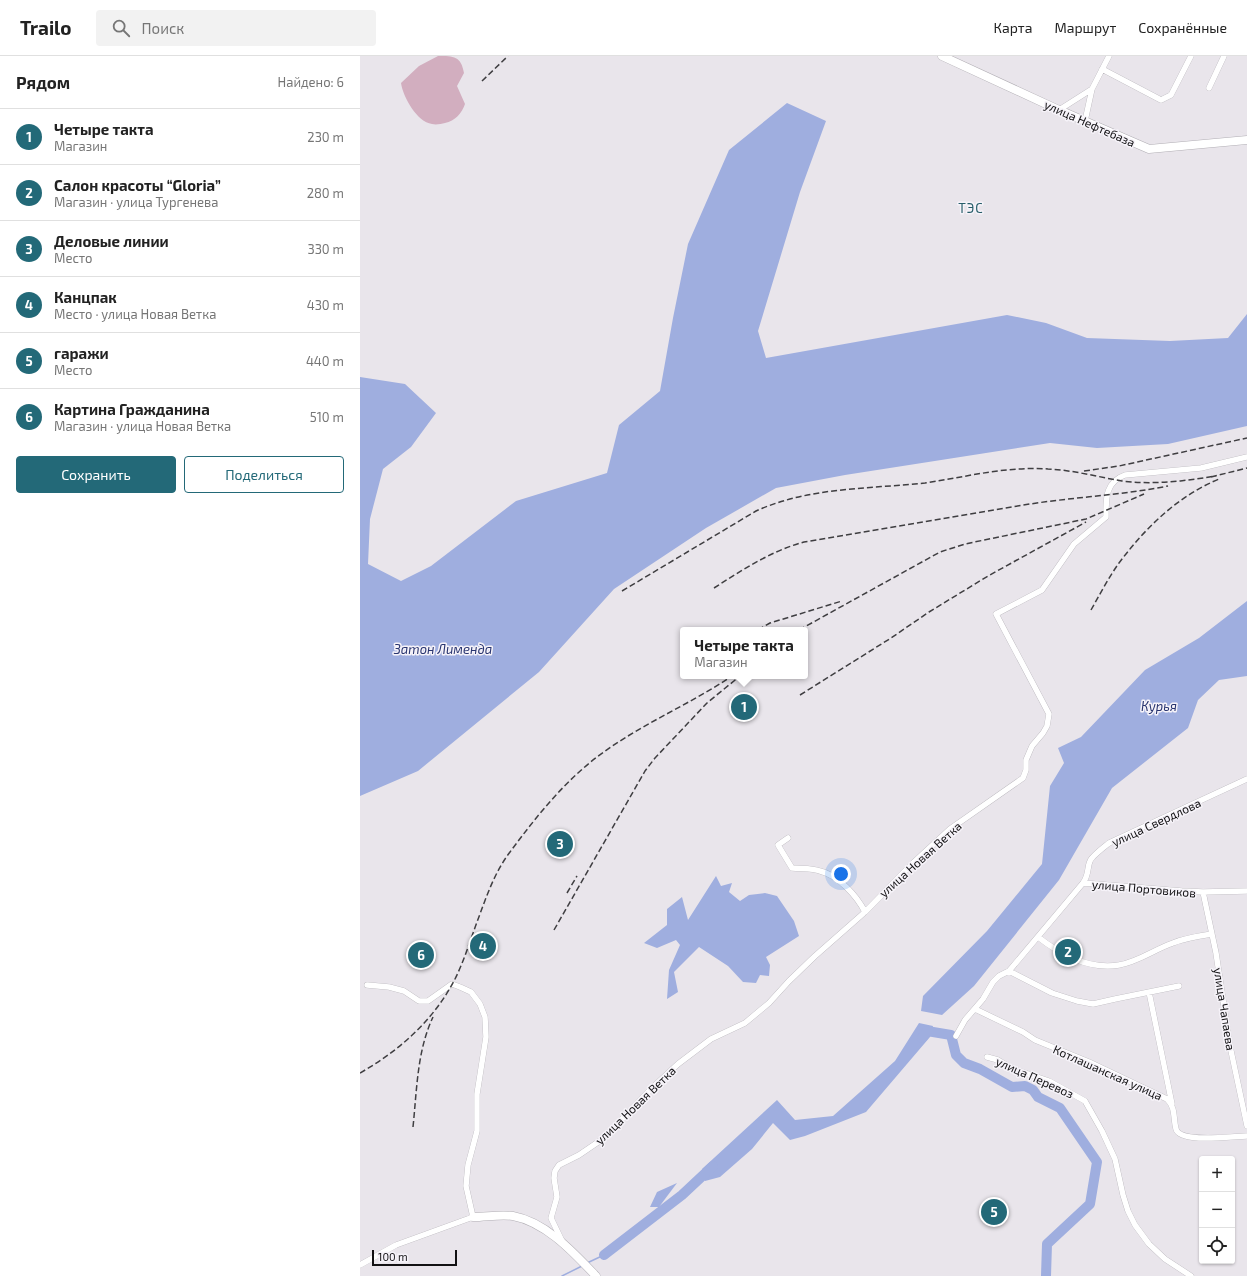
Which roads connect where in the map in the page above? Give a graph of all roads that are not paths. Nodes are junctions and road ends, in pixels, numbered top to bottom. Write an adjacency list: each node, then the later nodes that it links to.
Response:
1 (942, 56): 8 (main road, улица Нефтебаза)
2 (1109, 56): 5 (street)
3 (1190, 56): 5 (street)
4 (1224, 56): 6 (street)
5 (1102, 69): 7 (street)
6 (1209, 88)
7 (1092, 89): 8 (street); 9 (street)
8 (1059, 110): 9 (main road, улица Нефтебаза)
9 (1085, 121): 10 (main road, улица Нефтебаза)
10 (1247, 140)
11 (1247, 457): 17 (street, улица Новая Ветка)
12 (1247, 779): 14 (street, улица Свердлова)
13 (788, 838): 17 (street)
14 (1084, 883): 15 (street, улица Портовиков); 19 (street, улица Портовиков)
15 (1203, 892): 16 (street, улица Портовиков); 18 (street, улица Чапаева)
16 (1247, 892)
17 (865, 912): 31 (street, улица Новая Ветка)
18 (1212, 934): 19 (street); 28 (street, улица Чапаева)
19 (1038, 937): 20 (street, улица Портовиков)
20 (1009, 971): 23 (street); 24 (street, улица Портовиков)
21 (367, 985): 30 (street)
22 (1180, 986): 23 (street)
23 (1149, 992): 27 (street)
24 (975, 1009): 25 (street, улица Портовиков); 27 (street, Котлашанская улица)
25 (956, 1036)
26 (987, 1057): 34 (street, улица Перевоз)
27 (1172, 1104): 29 (street, Котлашанская улица)
28 (1247, 1126)
29 (1247, 1136)
30 (473, 1217): 31 (main road); 32 (street)
31 (562, 1243): 33 (main road)
32 (360, 1265)
33 (596, 1276)
34 (1191, 1276)

